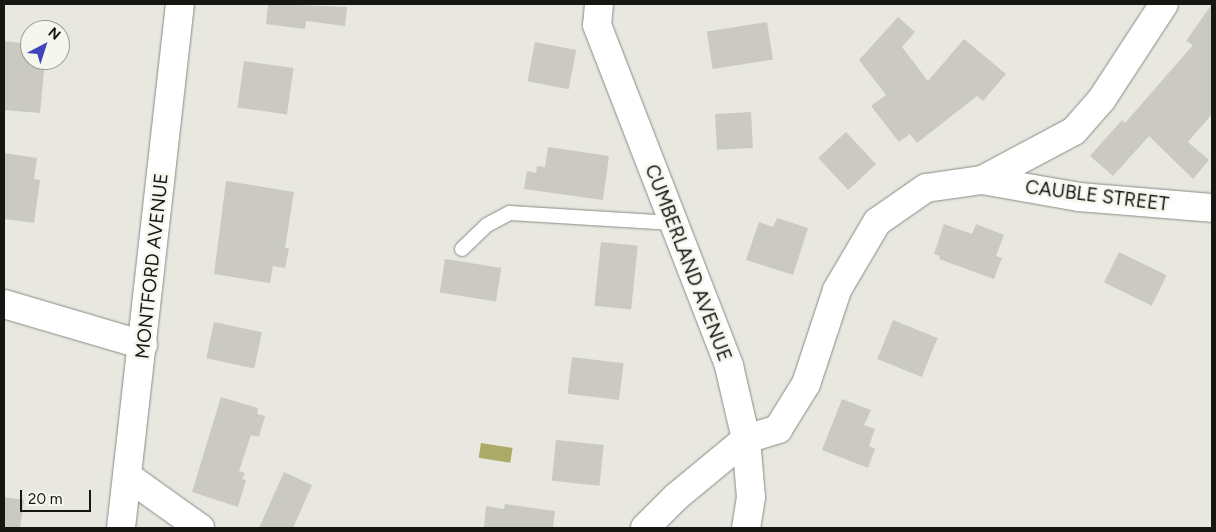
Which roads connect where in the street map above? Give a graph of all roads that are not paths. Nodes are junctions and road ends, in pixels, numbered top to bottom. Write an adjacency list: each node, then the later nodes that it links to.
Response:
1 (180, 4): 9 (street, MONTFORD AVENUE)
2 (599, 4): 6 (street, CUMBERLAND AVENUE)
3 (1164, 4): 4 (street)
4 (982, 180): 5 (street, CAUBLE STREET); 10 (street)
5 (1212, 208)
6 (673, 223): 7 (lane); 10 (street, CUMBERLAND AVENUE)
7 (462, 249)
8 (4, 304): 9 (street)
9 (143, 345): 11 (street, MONTFORD AVENUE)
10 (746, 439): 14 (street); 15 (street, CUMBERLAND AVENUE)
11 (127, 476): 12 (street, MONTFORD AVENUE); 13 (street)
12 (122, 528)
13 (200, 528)
14 (645, 528)
15 (746, 528)

